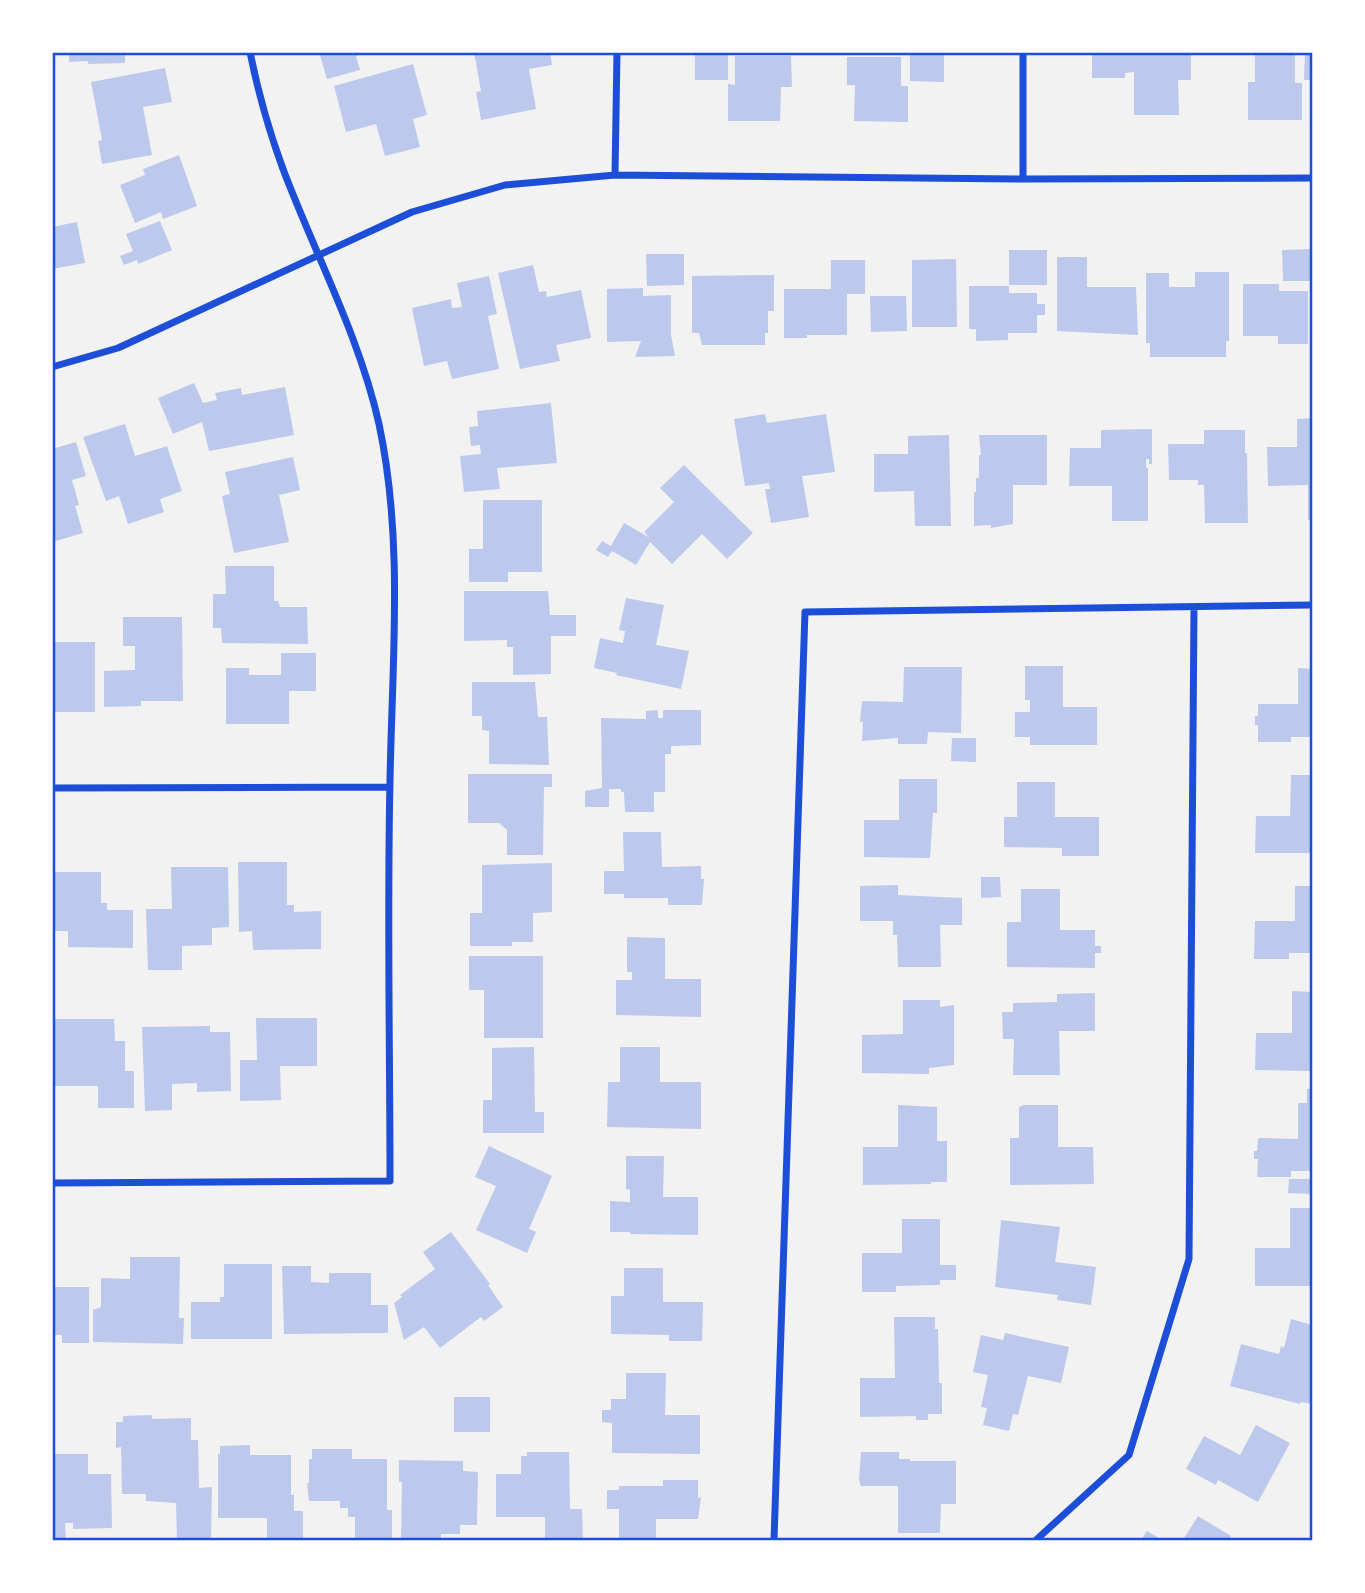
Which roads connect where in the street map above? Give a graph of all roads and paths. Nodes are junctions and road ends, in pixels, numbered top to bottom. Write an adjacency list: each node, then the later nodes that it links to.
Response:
1 (250, 52): 7 (street)
2 (617, 52): 4 (street)
3 (1023, 52): 6 (street)
4 (615, 175): 6 (street); 7 (street)
5 (1312, 178): 6 (street)
6 (1023, 179)
7 (318, 254): 8 (street); 11 (street)
8 (52, 367)
9 (1312, 606): 10 (street)
10 (1194, 607): 14 (street); 15 (street)
11 (390, 787): 12 (street); 13 (street)
12 (52, 788)
13 (52, 1182)
14 (774, 1541)
15 (1035, 1541)

